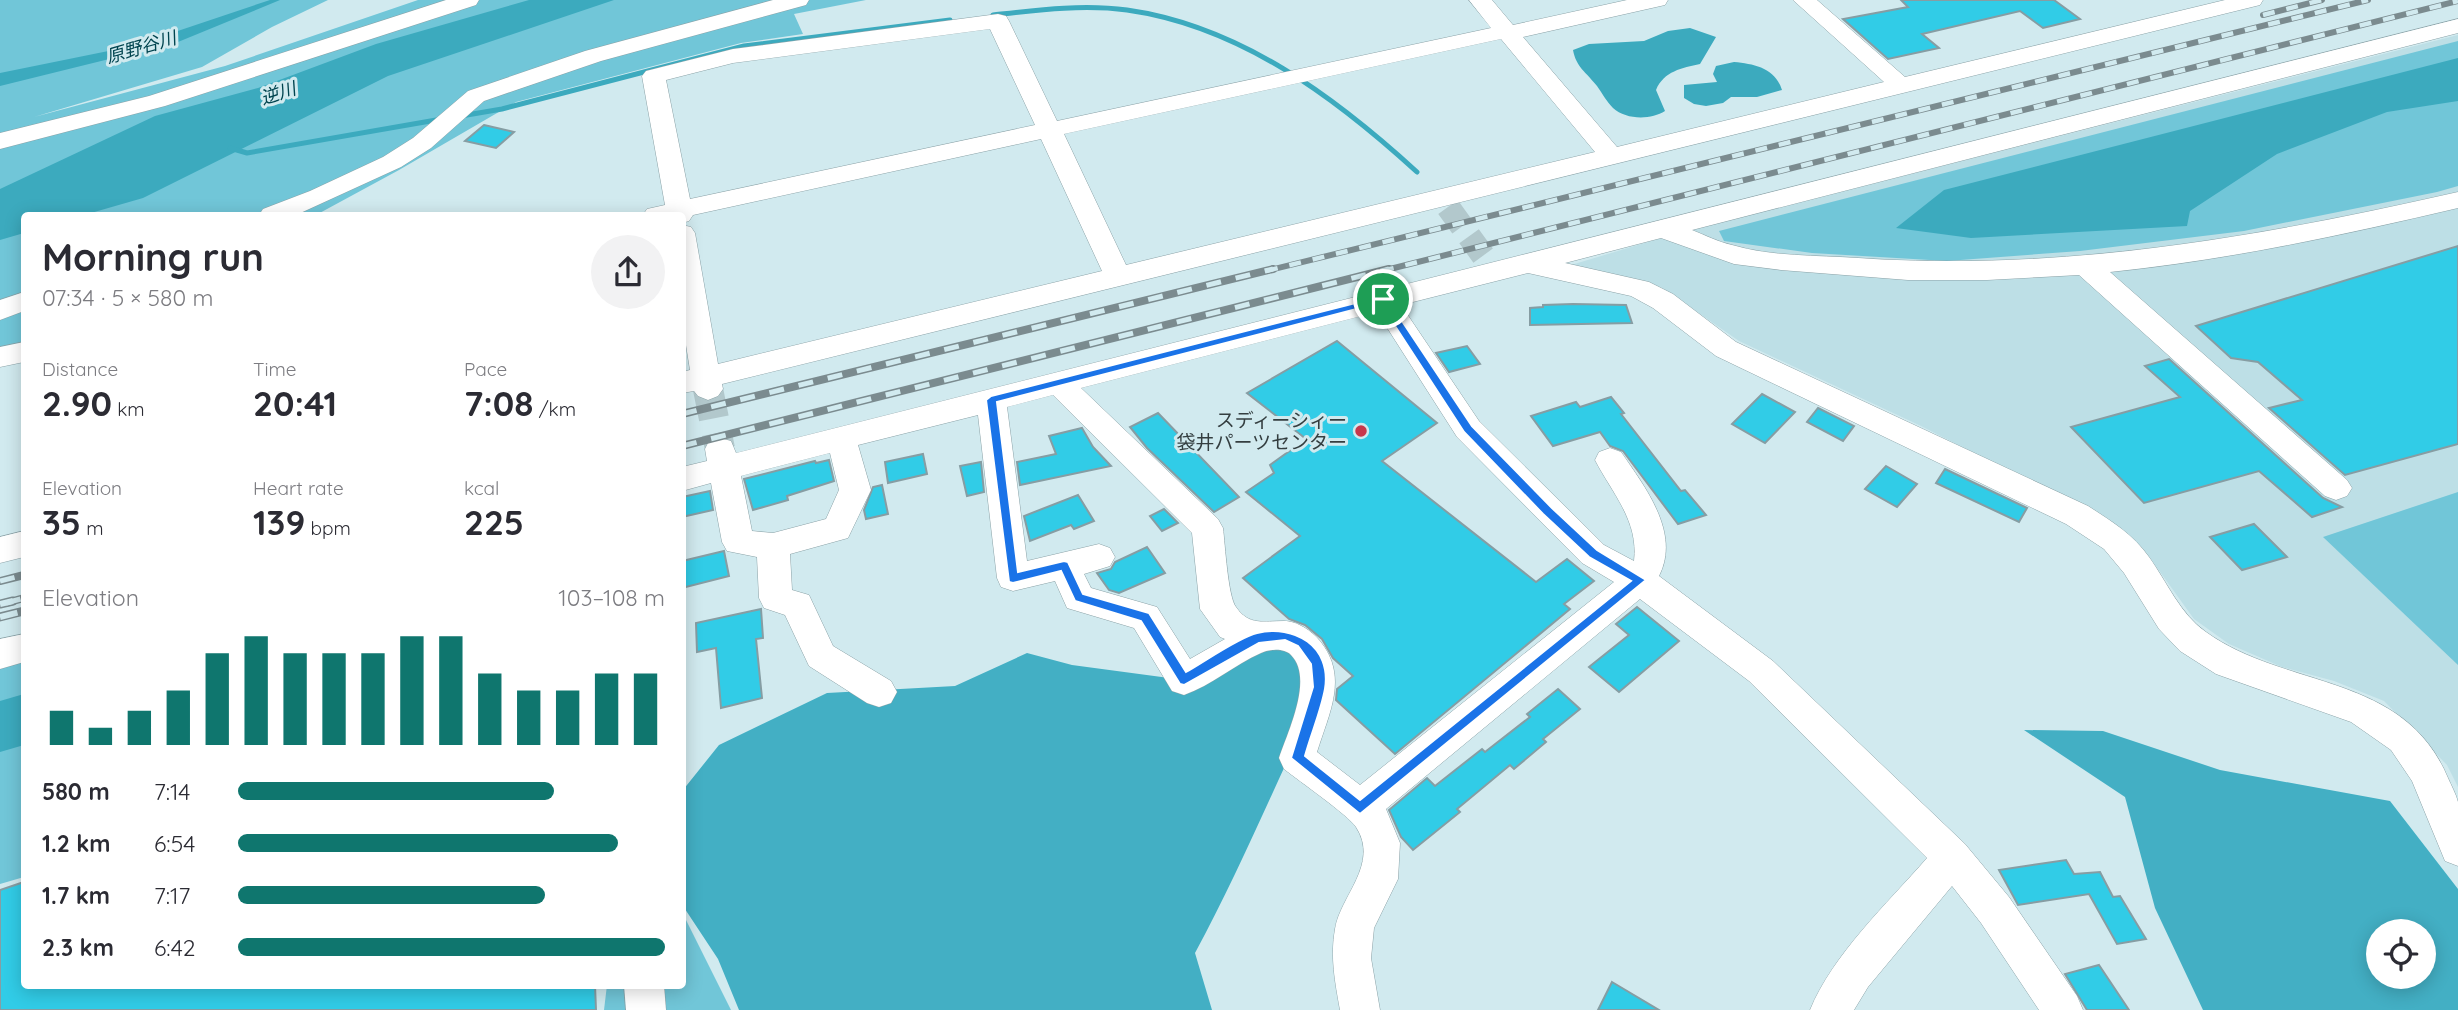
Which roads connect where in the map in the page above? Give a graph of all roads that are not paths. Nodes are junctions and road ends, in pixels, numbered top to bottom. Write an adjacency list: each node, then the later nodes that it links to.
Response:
1 (468, 0): 11 (street)
2 (798, 0): 14 (street)
3 (1480, 0): 8 (street)
4 (1657, 0): 8 (street)
5 (1804, 0): 9 (street)
6 (2252, 0): 9 (street)
7 (2458, 26): 17 (street)
8 (1508, 32): 10 (street); 12 (street)
9 (1897, 86): 12 (street)
10 (1051, 130): 15 (street); 16 (street); 20 (street)
11 (0, 141)
12 (1611, 155): 20 (street)
13 (2458, 200): 19 (street)
14 (280, 212)
15 (673, 212)
16 (686, 215)
17 (1658, 229): 18 (street); 19 (street)
18 (1525, 263): 22 (street); 46 (street)
19 (2085, 266): 34 (street)
20 (1118, 276): 27 (street)
21 (686, 297): 27 (street)
22 (1383, 299): 28 (street); 40 (street)
23 (21, 303): 24 (street)
24 (0, 310)
25 (21, 353): 26 (street)
26 (0, 357)
27 (699, 383)
28 (1058, 383): 29 (street); 41 (street)
29 (991, 400): 30 (street); 39 (street)
30 (841, 438): 31 (street); 36 (street)
31 (722, 458): 33 (street); 36 (street)
32 (1610, 460): 40 (street)
33 (686, 477)
34 (2336, 488)
35 (21, 545): 37 (street)
36 (773, 546): 44 (street)
37 (0, 550)
38 (1099, 557): 39 (street)
39 (1064, 566): 41 (street)
40 (1640, 580): 45 (street); 47 (street)
41 (1257, 638): 45 (street)
42 (21, 649): 43 (street)
43 (0, 654)
44 (879, 692)
45 (1360, 808): 50 (street)
46 (2458, 848)
47 (1952, 857): 51 (street); 52 (street)
48 (644, 989): 49 (street)
49 (646, 1010)
50 (1360, 1010)
51 (1830, 1010)
52 (2063, 1010)

